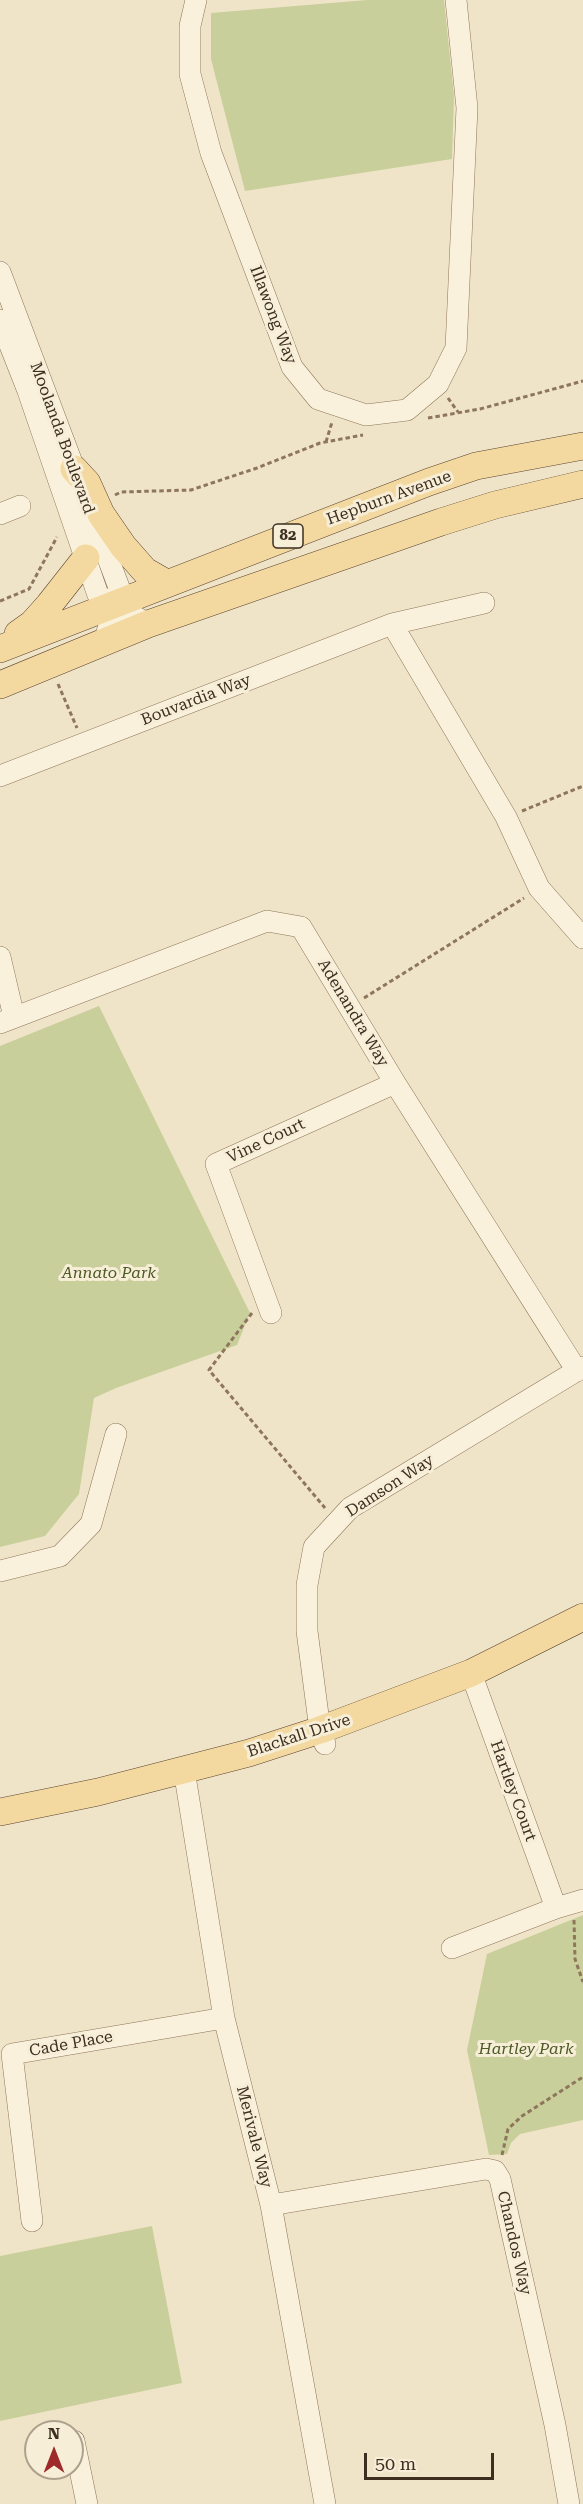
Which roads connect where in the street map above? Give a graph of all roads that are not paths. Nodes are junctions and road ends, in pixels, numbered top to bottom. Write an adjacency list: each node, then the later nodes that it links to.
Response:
1 (196, 0): 2 (street, Illawong Way)
2 (456, 0)
3 (0, 272): 6 (street, Moolanda Boulevard)
4 (0, 320): 10 (street, Moolanda Boulevard)
5 (583, 446): 11 (main road, Hepburn Avenue / 82)
6 (74, 469): 11 (main road); 12 (street, Moolanda Boulevard)
7 (583, 484): 14 (main road, 82)
8 (20, 506): 9 (street)
9 (0, 514)
10 (86, 558): 12 (street, Moolanda Boulevard); 17 (main road)
11 (166, 583): 12 (main road, Hepburn Avenue / 82)
12 (115, 603): 14 (street, Moolanda Boulevard); 16 (street, Moolanda Boulevard); 17 (main road, Hepburn Avenue / 82)
13 (484, 603): 15 (street, Bouvardia Way)
14 (148, 624): 16 (main road, 82)
15 (392, 624): 19 (street, Bouvardia Way); 20 (street)
16 (104, 642): 18 (main road, 82)
17 (0, 648)
18 (0, 685)
19 (0, 776)
20 (583, 938)
21 (0, 957): 22 (street)
22 (7, 1020): 23 (street, Adenandra Way)
23 (395, 1083): 24 (street, Vine Court); 25 (street, Adenandra Way)
24 (267, 1305)
25 (580, 1369): 31 (street, Damson Way)
26 (116, 1434): 27 (street)
27 (0, 1571)
28 (583, 1617): 30 (main road, Blackall Drive)
29 (583, 1635): 30 (main road, Blackall Drive)
30 (473, 1680): 31 (main road, Blackall Drive); 35 (street, Hartley Court)
31 (322, 1737): 32 (main road, Blackall Drive)
32 (186, 1777): 33 (main road, Blackall Drive); 34 (main road, Blackall Drive); 37 (street, Merivale Way)
33 (0, 1812)
34 (0, 1828)
35 (569, 1904): 36 (street)
36 (452, 1948)
37 (224, 2018): 38 (street, Merivale Way); 39 (street, Cade Place)
38 (271, 2205): 42 (street, Merivale Way); 43 (street, Chandos Way)
39 (32, 2221)
40 (82, 2480): 41 (street)
41 (87, 2504)
42 (325, 2504)
43 (569, 2504)

